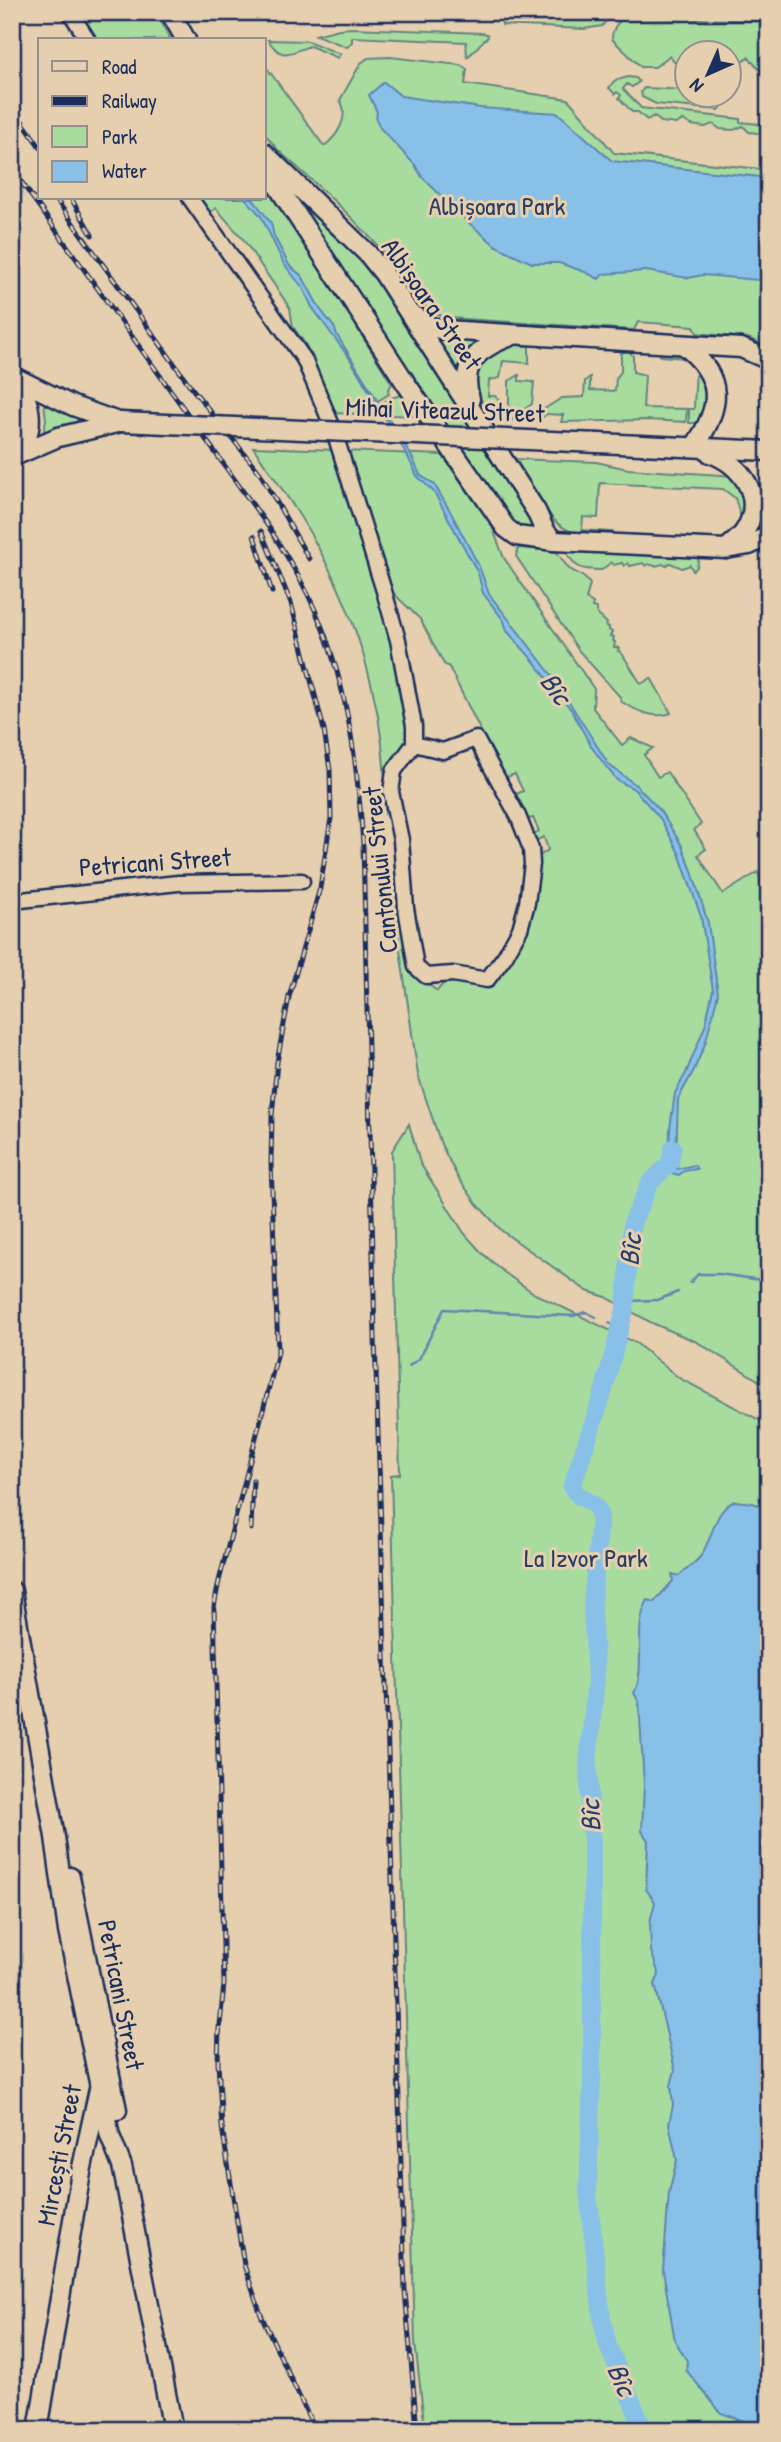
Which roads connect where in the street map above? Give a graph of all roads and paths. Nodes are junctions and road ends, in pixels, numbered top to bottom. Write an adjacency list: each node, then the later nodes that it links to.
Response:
1 (70, 12): 3 (street)
2 (170, 12): 4 (main road)
3 (87, 38)
4 (185, 38)
5 (266, 155): 7 (main road, Albișoara Street)
6 (266, 168): 8 (main road)
7 (302, 191): 8 (main road); 10 (main road, Albișoara Street)
8 (284, 197): 22 (main road)
9 (191, 200): 25 (street)
10 (408, 309): 11 (main road); 15 (main road, Albișoara Street)
11 (514, 335): 12 (main road); 15 (main road)
12 (684, 345): 13 (main road); 17 (main road)
13 (769, 360)
14 (12, 377): 16 (main road, Mihai Viteazul Street); 19 (main road)
15 (474, 413): 20 (main road, Albișoara Street)
16 (120, 422): 17 (main road, Mihai Viteazul Street, bridge); 19 (main road, Mihai Viteazul Street)
17 (694, 447): 18 (main road, Mihai Viteazul Street); 24 (main road)
18 (769, 451)
19 (12, 457)
20 (536, 511): 22 (main road, Albișoara Street); 23 (main road)
21 (769, 536): 24 (main road)
22 (554, 541): 23 (main road)
23 (574, 542): 24 (main road)
24 (726, 549)
25 (414, 744): 25 (street, Cantonului Street)
26 (302, 881): 27 (street, Petricani Street)
27 (12, 901)
28 (12, 1591): 29 (main road, Petricani Street)
29 (55, 1837): 30 (main road, Petricani Street); 31 (main road, Petricani Street)
30 (106, 2057): 31 (main road, Mircești Street); 32 (main road, Petricani Street)
31 (99, 2084): 32 (main road, Petricani Street); 33 (main road, Mircești Street)
32 (121, 2166): 34 (main road, Petricani Street)
33 (38, 2430)
34 (173, 2430)

